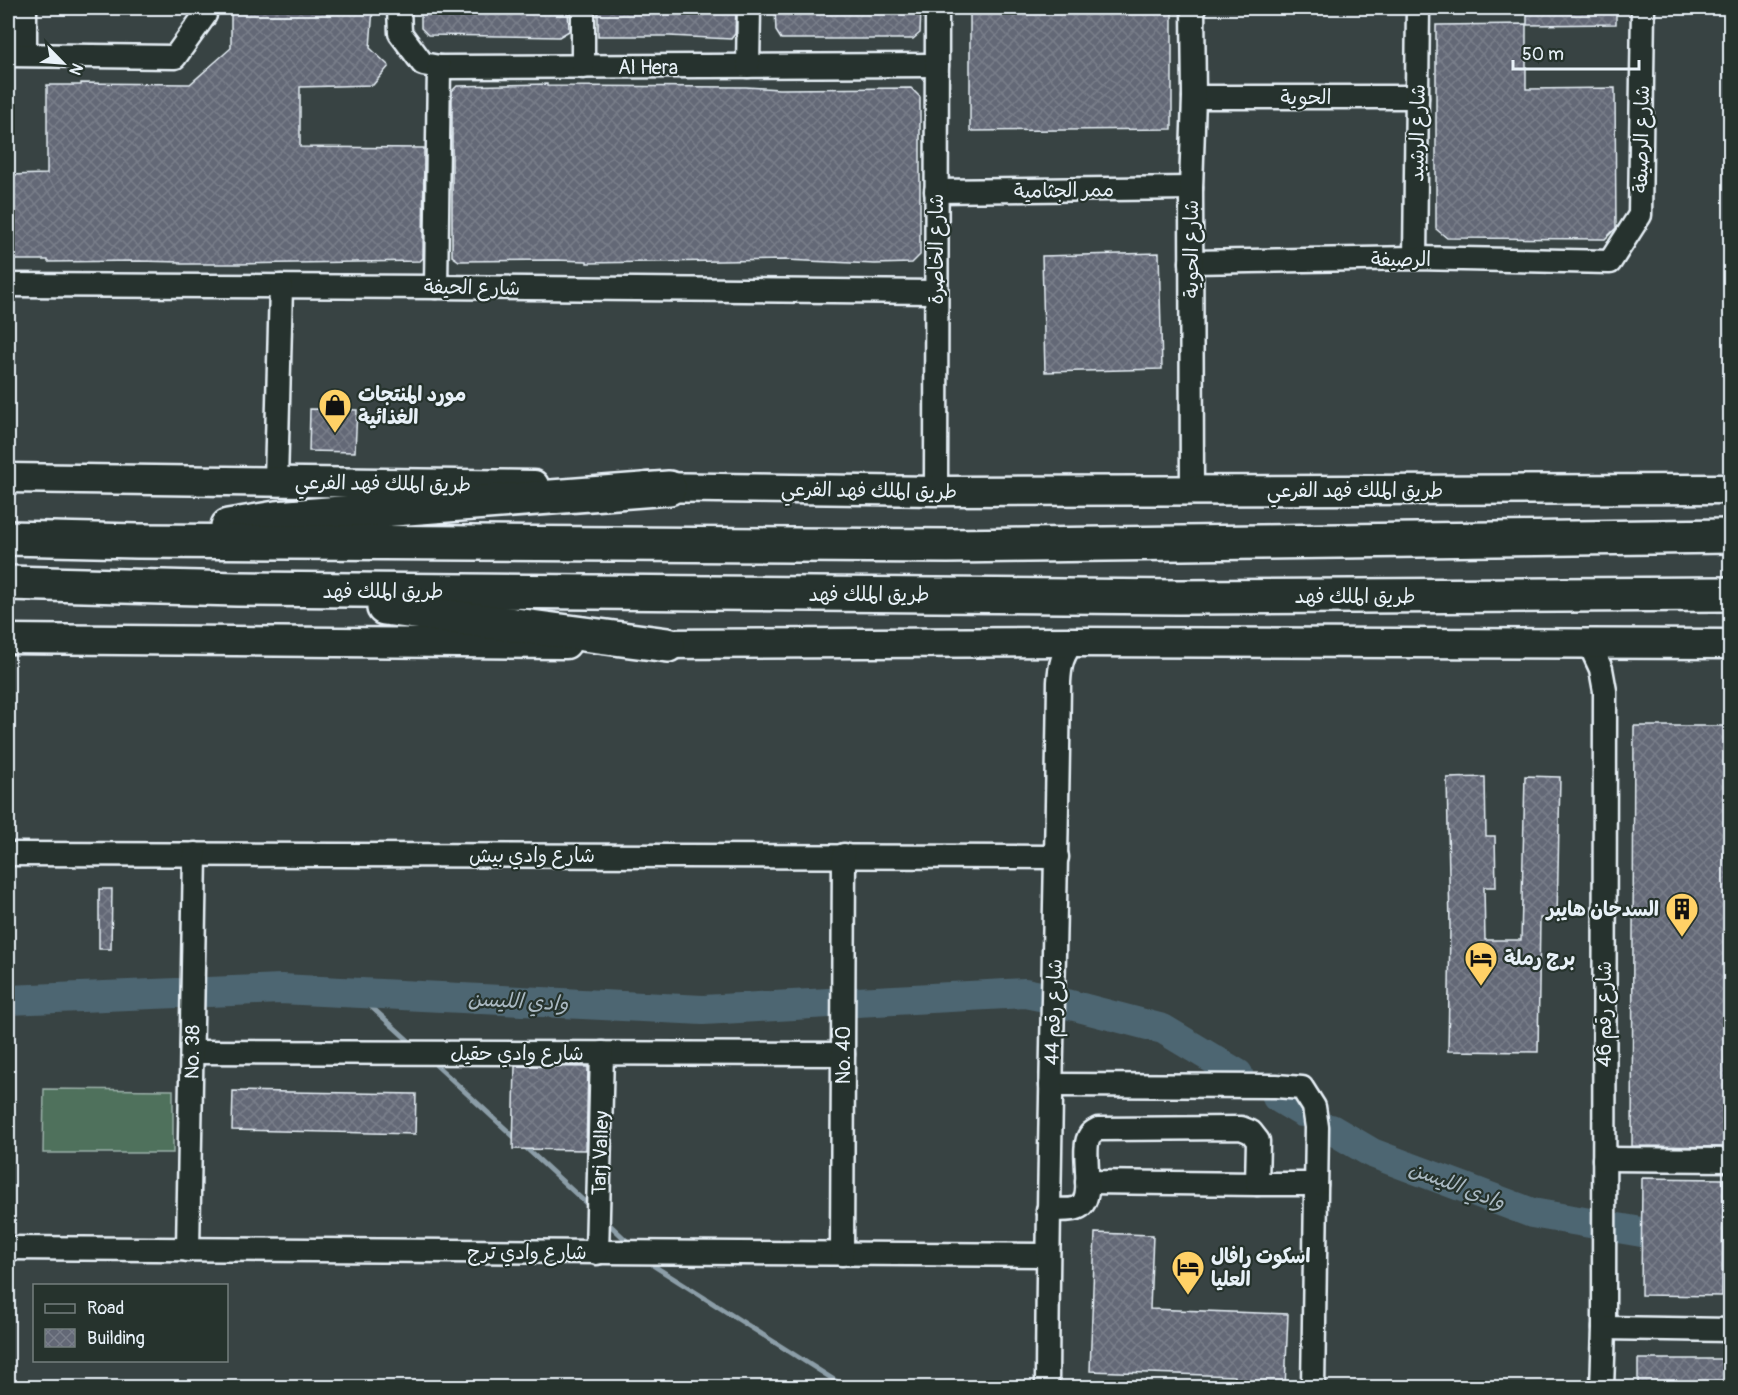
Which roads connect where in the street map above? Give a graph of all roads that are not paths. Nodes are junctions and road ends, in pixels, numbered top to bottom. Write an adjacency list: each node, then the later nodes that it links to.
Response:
1 (25, 8): 10 (street)
2 (205, 8): 10 (street)
3 (399, 8): 13 (street)
4 (583, 8): 14 (street)
5 (749, 8): 12 (street)
6 (937, 8): 11 (street, شارع الخاصرة)
7 (1193, 8): 15 (street, شارع الحوية)
8 (1418, 8): 16 (street, شارع الرشيد)
9 (1643, 8): 21 (street, شارع الرصيفة)
10 (16, 55)
11 (937, 65): 12 (street, Al Hera); 18 (street, شارع الخاصرة)
12 (748, 66): 14 (street, Al Hera)
13 (439, 67): 14 (street, Al Hera); 24 (street)
14 (583, 67)
15 (1194, 97): 16 (street, الحوية); 17 (street, شارع الحوية)
16 (1417, 97): 19 (street, شارع الرشيد)
17 (1191, 188): 18 (street, ممر الجثامية); 20 (street, شارع الحوية)
18 (936, 191): 25 (street, شارع الخاصرة)
19 (1415, 258): 20 (street, الرصيفة); 21 (street, الرصيفة)
20 (1191, 262): 30 (street, شارع الحوية)
21 (1610, 262)
22 (8, 285): 23 (street, شارع الحيفة)
23 (281, 286): 24 (street, شارع الحيفة); 27 (street)
24 (436, 286): 25 (street, شارع الحيفة)
25 (936, 292): 29 (street, شارع الخاصرة)
26 (8, 478): 27 (main road, طريق الملك فهد الفرعي)
27 (276, 481): 28 (main road, طريق الملك فهد الفرعي)
28 (669, 488): 29 (main road, طريق الملك فهد الفرعي); 34 (highway)
29 (936, 491): 30 (main road, طريق الملك فهد الفرعي)
30 (1192, 491): 31 (main road, طريق الملك فهد الفرعي)
31 (1723, 491)
32 (1731, 536): 34 (highway)
33 (8, 538): 34 (highway)
34 (137, 542)
35 (8, 583): 36 (highway, طريق الملك فهد)
36 (237, 589): 37 (highway, طريق الملك فهد); 42 (highway)
37 (1731, 594)
38 (8, 639): 42 (main road)
39 (1723, 641): 41 (main road)
40 (1073, 642): 41 (main road); 42 (main road); 46 (street, شارع رقم 44)
41 (1589, 643): 51 (street, شارع رقم 46)
42 (668, 645)
43 (8, 854): 44 (street, شارع وادي بيش)
44 (195, 854): 45 (street, شارع وادي بيش); 47 (street, No. 38)
45 (844, 855): 46 (street, شارع وادي بيش); 49 (street, No. 40)
46 (1057, 857): 50 (street, شارع رقم 44)
47 (192, 1052): 48 (street, شارع وادي حقيل); 58 (street, No. 38)
48 (602, 1053): 49 (street, شارع وادي حقيل); 59 (street, Tarj Valley)
49 (843, 1053): 60 (street, No. 40)
50 (1051, 1085): 55 (street); 56 (street, شارع رقم 44)
51 (1604, 1159): 52 (street); 62 (street, شارع رقم 46)
52 (1731, 1160)
53 (1087, 1182): 54 (street); 54 (street); 56 (street)
54 (1257, 1184): 55 (street)
55 (1316, 1184): 65 (street)
56 (1048, 1210): 61 (street, شارع رقم 44)
57 (8, 1248): 58 (street, شارع وادي ترج)
58 (189, 1250): 59 (street, شارع وادي ترج)
59 (597, 1253): 60 (street, شارع وادي ترج)
60 (842, 1254): 61 (street, شارع وادي ترج)
61 (1047, 1255): 64 (street, شارع رقم 44)
62 (1604, 1328): 63 (street); 66 (street, شارع رقم 46)
63 (1731, 1330)
64 (1047, 1388)
65 (1313, 1388)
66 (1602, 1388)

